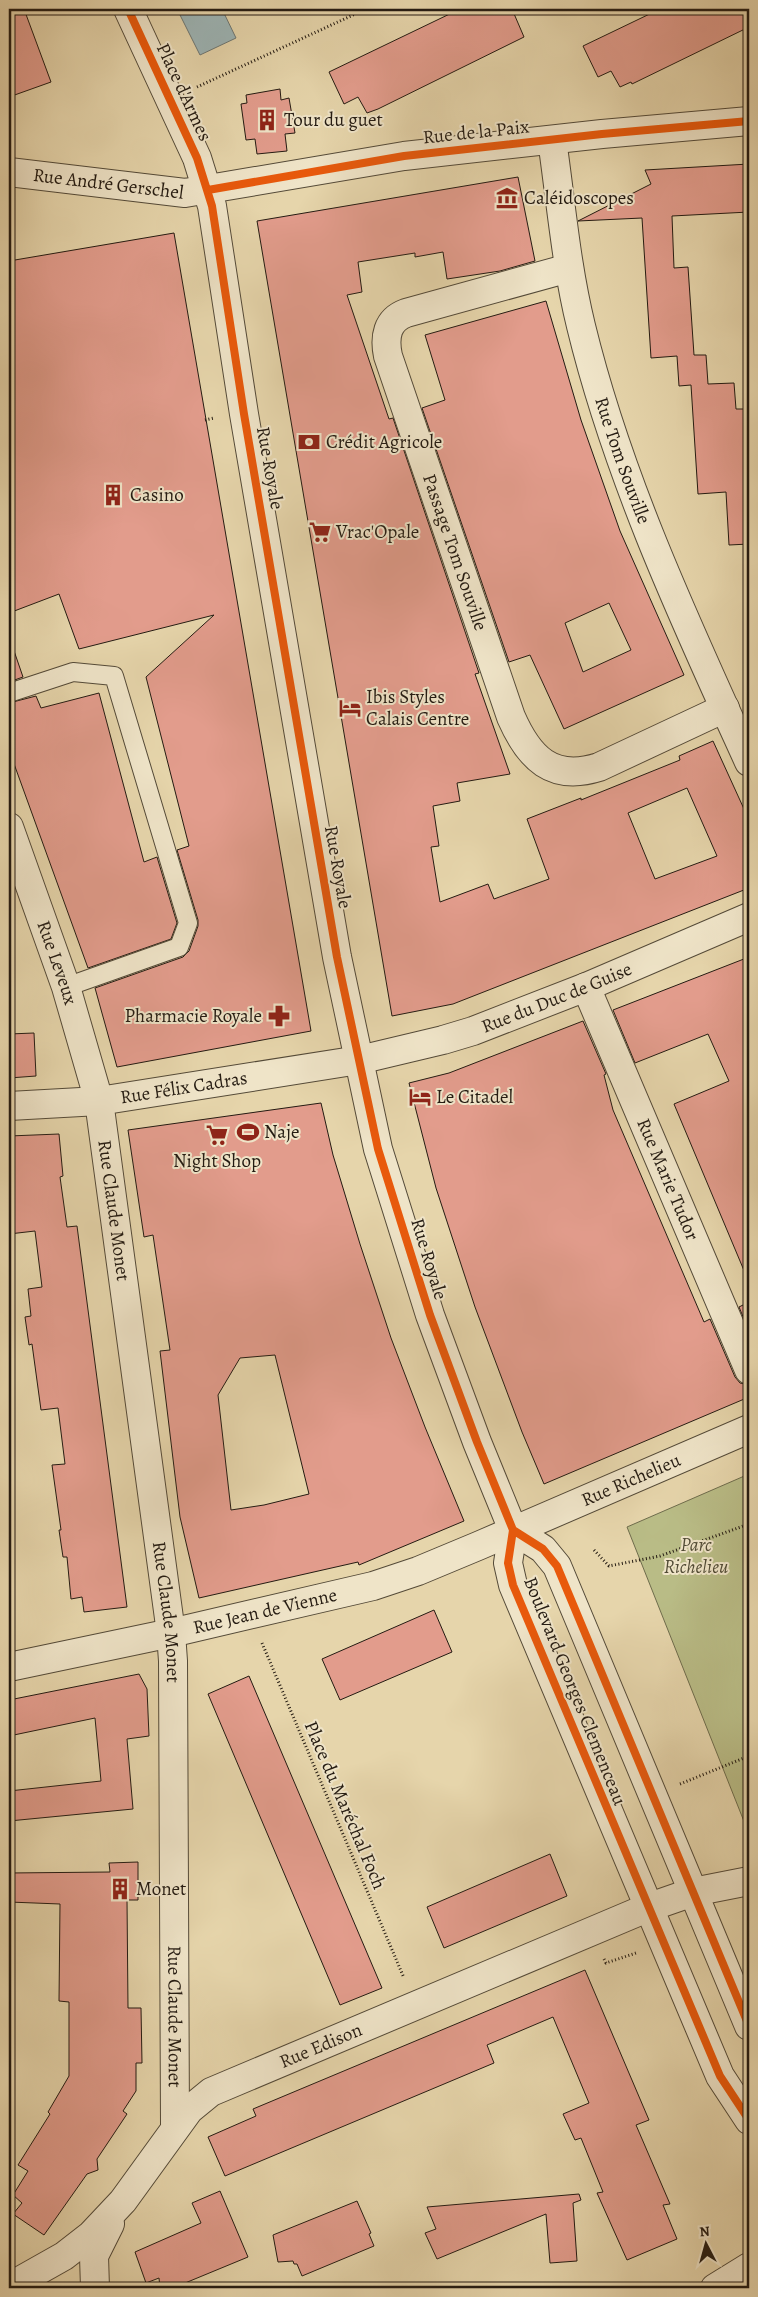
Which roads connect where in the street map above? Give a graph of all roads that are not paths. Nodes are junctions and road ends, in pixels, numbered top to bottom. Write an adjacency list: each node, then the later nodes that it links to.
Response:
1 (128, 9): 5 (street, Place d'Armes)
2 (749, 121): 3 (street, Rue de la Paix)
3 (552, 140): 5 (street, Rue de la Paix); 6 (street, Rue Tom Souville)
4 (9, 172): 5 (street, Rue André Gerschel)
5 (208, 190): 14 (street, Rue Royale)
6 (569, 268): 8 (street, Rue Tom Souville); 8 (street, Passage Tom Souville)
7 (9, 693): 13 (lane)
8 (725, 708): 9 (street, Rue Tom Souville)
9 (749, 762)
10 (9, 827): 13 (street, Rue Leveux)
11 (749, 917): 12 (street, Rue du Duc de Guise)
12 (586, 987): 14 (street, Rue du Duc de Guise); 17 (street, Rue Marie Tudor)
13 (66, 988): 15 (street, Rue Leveux)
14 (359, 1060): 15 (street, Rue Félix Cadras); 19 (street, Rue Royale)
15 (99, 1101): 16 (street, Rue Félix Cadras); 20 (street, Rue Claude Monet)
16 (9, 1106)
17 (749, 1370)
18 (749, 1429): 19 (street, Rue Richelieu)
19 (513, 1530): 20 (street, Rue Jean de Vienne); 23 (street, Boulevard Georges Clemenceau); 24 (street, Boulevard Georges Clemenceau)
20 (171, 1633): 21 (street, Rue Jean de Vienne); 27 (street, Rue Claude Monet)
21 (9, 1667)
22 (749, 1881): 23 (street, Rue Edison)
23 (693, 1892): 24 (street, Rue Edison); 25 (street, Boulevard Georges Clemenceau)
24 (647, 1908): 26 (street, Boulevard Georges Clemenceau); 27 (street, Rue Edison)
25 (749, 2026)
26 (749, 2120)
27 (175, 2126): 28 (street, Rue Edison)
28 (123, 2201): 30 (street, Rue Edison); 31 (street)
29 (749, 2266): 32 (street)
30 (9, 2287)
31 (95, 2288)
32 (715, 2288)

